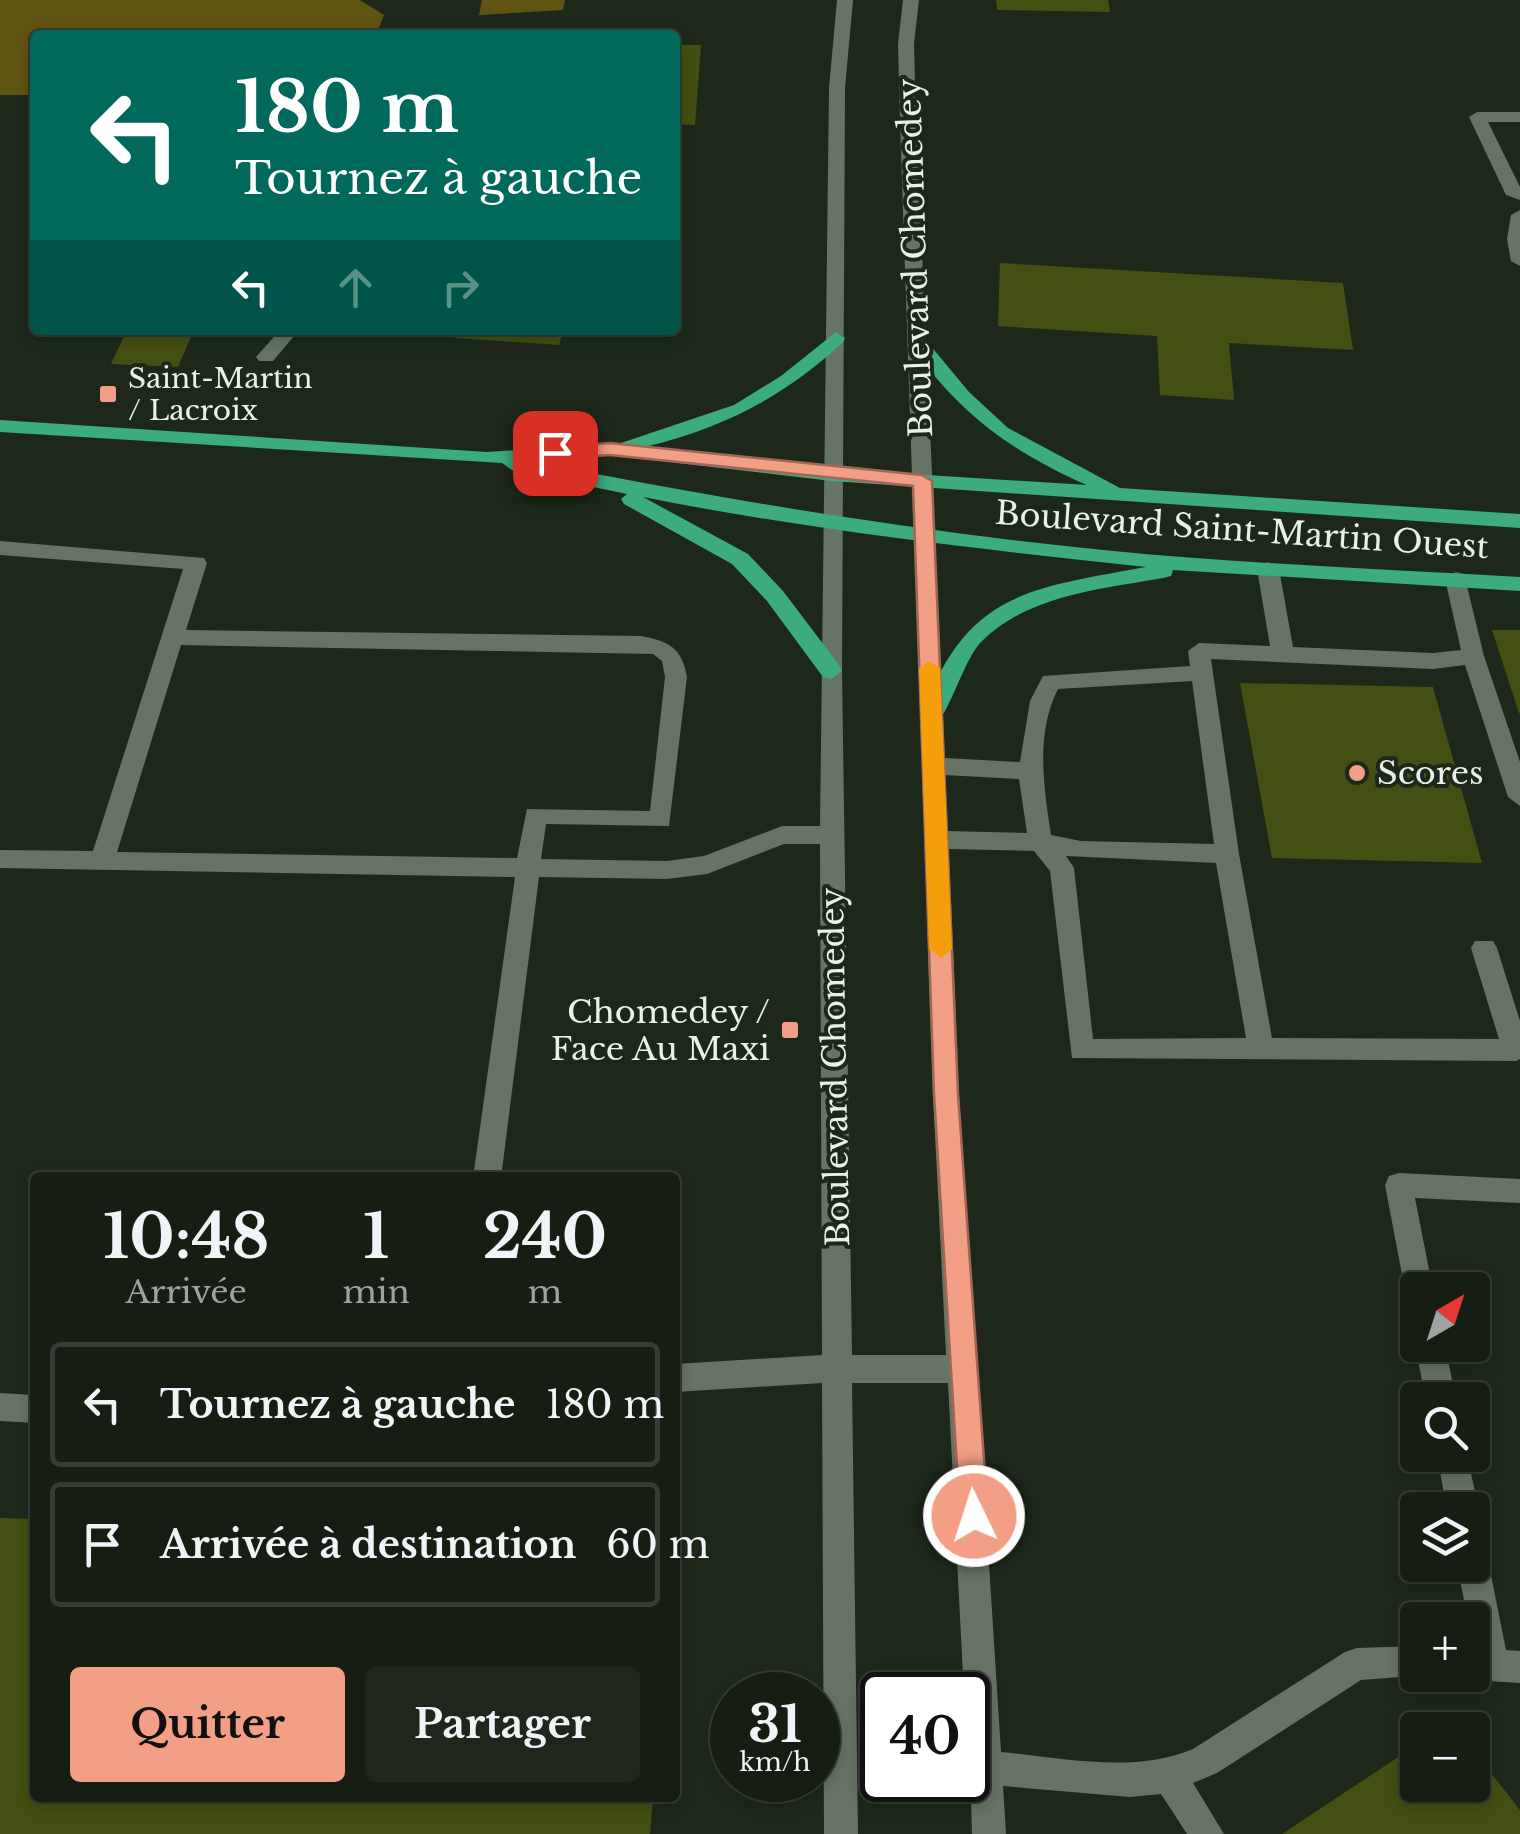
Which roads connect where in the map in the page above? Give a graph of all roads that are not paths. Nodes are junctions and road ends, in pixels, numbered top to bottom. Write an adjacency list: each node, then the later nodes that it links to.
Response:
1 (845, 0): 8 (street, Boulevard Chomedey)
2 (912, 0): 9 (street, Boulevard Chomedey)
3 (1520, 117): 4 (street)
4 (1518, 197)
5 (1520, 215): 6 (street)
6 (1520, 261)
7 (286, 335): 10 (street)
8 (836, 338): 12 (main road); 14 (street, Boulevard Chomedey)
9 (918, 343): 15 (street, Boulevard Chomedey); 17 (main road)
10 (266, 357)
11 (0, 426): 13 (main road, Boulevard Saint-Martin Ouest)
12 (610, 449): 13 (main road, Boulevard Saint-Martin Ouest); 14 (main road, Boulevard Saint-Martin Ouest)
13 (488, 458): 16 (main road, Boulevard Saint-Martin Ouest)
14 (832, 475): 15 (main road, Boulevard Saint-Martin Ouest); 19 (street, Boulevard Chomedey)
15 (922, 481): 17 (main road, Boulevard Saint-Martin Ouest); 20 (street, Boulevard Chomedey)
16 (604, 486): 19 (main road, Boulevard Saint-Martin Ouest); 29 (main road)
17 (1128, 496): 18 (main road, Boulevard Saint-Martin Ouest)
18 (1520, 521)
19 (832, 523): 20 (main road, Boulevard Saint-Martin Ouest); 29 (street, Boulevard Chomedey)
20 (923, 535): 22 (main road, Boulevard Saint-Martin Ouest); 31 (street, Boulevard Chomedey)
21 (0, 548): 26 (street)
22 (1192, 566): 23 (main road, Boulevard Saint-Martin Ouest); 31 (main road)
23 (1268, 569): 24 (main road, Boulevard Saint-Martin Ouest); 27 (street)
24 (1456, 580): 25 (main road, Boulevard Saint-Martin Ouest); 28 (street)
25 (1520, 584)
26 (173, 638): 40 (street); 41 (street)
27 (1283, 654): 28 (street); 30 (street)
28 (1473, 656): 34 (street)
29 (831, 671): 35 (street, Boulevard Chomedey)
30 (1202, 673): 33 (street); 38 (street)
31 (931, 718): 32 (street, Boulevard Chomedey)
32 (933, 766): 33 (street); 36 (street, Boulevard Chomedey)
33 (1030, 770): 37 (street)
34 (1520, 797)
35 (833, 835): 41 (street); 47 (street, Boulevard Chomedey)
36 (936, 840): 37 (street); 48 (street, Boulevard Chomedey)
37 (1040, 842): 38 (street); 43 (street)
38 (1227, 854): 43 (street)
39 (0, 859): 40 (street)
40 (102, 861): 41 (street)
41 (530, 867): 44 (street)
42 (1484, 948): 43 (street)
43 (1261, 1050)
44 (488, 1172)
45 (1520, 1191): 46 (street)
46 (1416, 1272)
47 (840, 1368): 48 (street); 49 (street); 59 (street, Boulevard Chomedey)
48 (963, 1370): 55 (street, Boulevard Chomedey)
49 (680, 1378)
50 (0, 1408): 51 (street)
51 (30, 1409)
52 (1477, 1582): 54 (street)
53 (1400, 1663): 57 (street)
54 (1495, 1666)
55 (980, 1672)
56 (990, 1768): 57 (street)
57 (1169, 1776): 61 (street)
58 (988, 1802): 60 (street, Boulevard Chomedey)
59 (841, 1834)
60 (989, 1834)
61 (1207, 1834)

